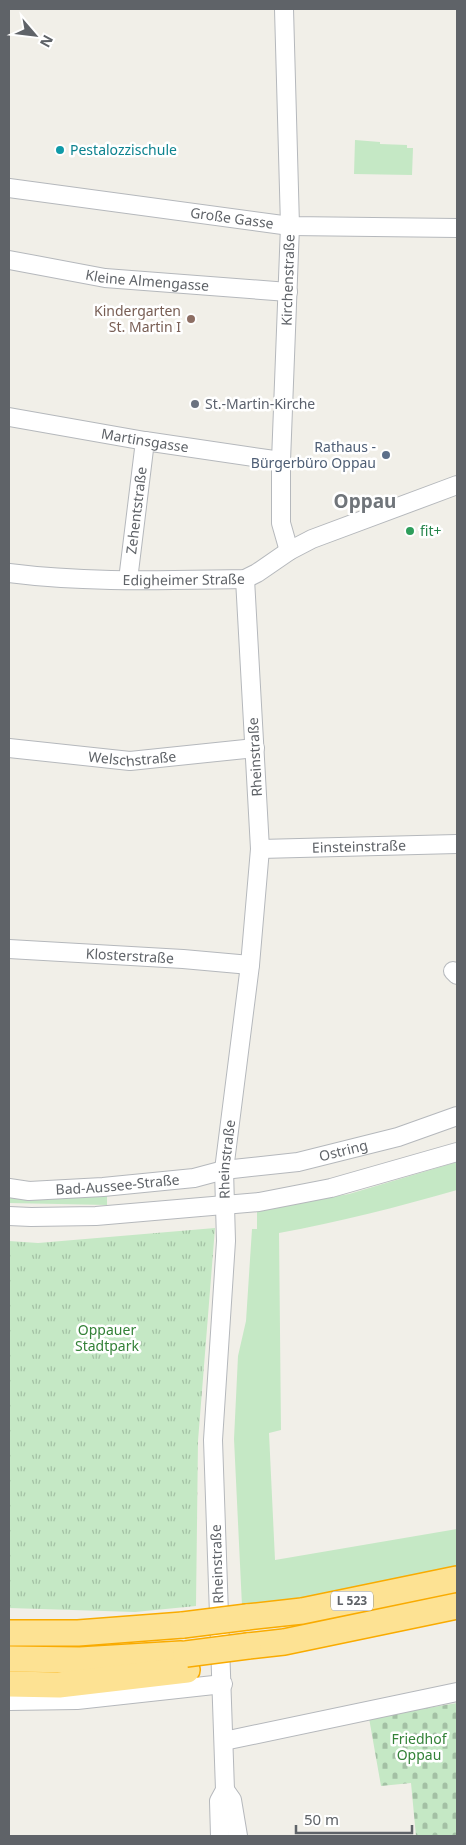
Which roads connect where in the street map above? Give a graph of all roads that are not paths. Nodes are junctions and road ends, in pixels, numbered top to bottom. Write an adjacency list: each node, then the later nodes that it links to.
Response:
1 (284, 9): 3 (street, Kirchenstraße)
2 (9, 188): 3 (street, Große Gasse)
3 (290, 226): 4 (street, Große Gasse); 6 (street, Kirchenstraße)
4 (457, 228)
5 (9, 260): 6 (street, Kleine Almengasse)
6 (288, 292): 9 (street, Kirchenstraße)
7 (9, 417): 8 (street, Martinsgasse)
8 (145, 441): 9 (street, Martinsgasse); 14 (street, Zehentstraße)
9 (282, 461): 11 (street, Kirchenstraße)
10 (457, 485): 11 (street, Edigheimer Straße)
11 (289, 551): 13 (street, Edigheimer Straße)
12 (9, 573): 14 (street, Edigheimer Straße)
13 (245, 579): 14 (street, Edigheimer Straße); 16 (street, Rheinstraße)
14 (128, 580)
15 (9, 748): 16 (street, Welschstraße)
16 (256, 748): 18 (street, Rheinstraße)
17 (457, 844): 18 (street, Einsteinstraße)
18 (260, 849): 20 (street, Rheinstraße)
19 (9, 950): 20 (street, Klosterstraße)
20 (250, 965): 23 (street, Rheinstraße)
21 (457, 1116): 23 (street, Ostring)
22 (457, 1152): 25 (street)
23 (224, 1170): 24 (street, Bad-Aussee-Straße); 25 (street, Rheinstraße)
24 (9, 1188)
25 (225, 1206): 26 (street); 33 (street, Rheinstraße)
26 (9, 1216)
27 (457, 1579): 29 (highway, L 523, bridge)
28 (457, 1606): 31 (highway, L 523, bridge)
29 (9, 1633)
30 (9, 1659): 31 (highway, L 523)
31 (186, 1662): 32 (highway)
32 (9, 1684)
33 (222, 1684): 35 (street); 36 (street, Rheinstraße)
34 (457, 1692): 36 (street)
35 (9, 1701)
36 (224, 1741): 37 (street, Rheinstraße)
37 (225, 1790): 38 (street, Rheinstraße); 39 (street, Rheinstraße)
38 (220, 1836)
39 (238, 1836)

